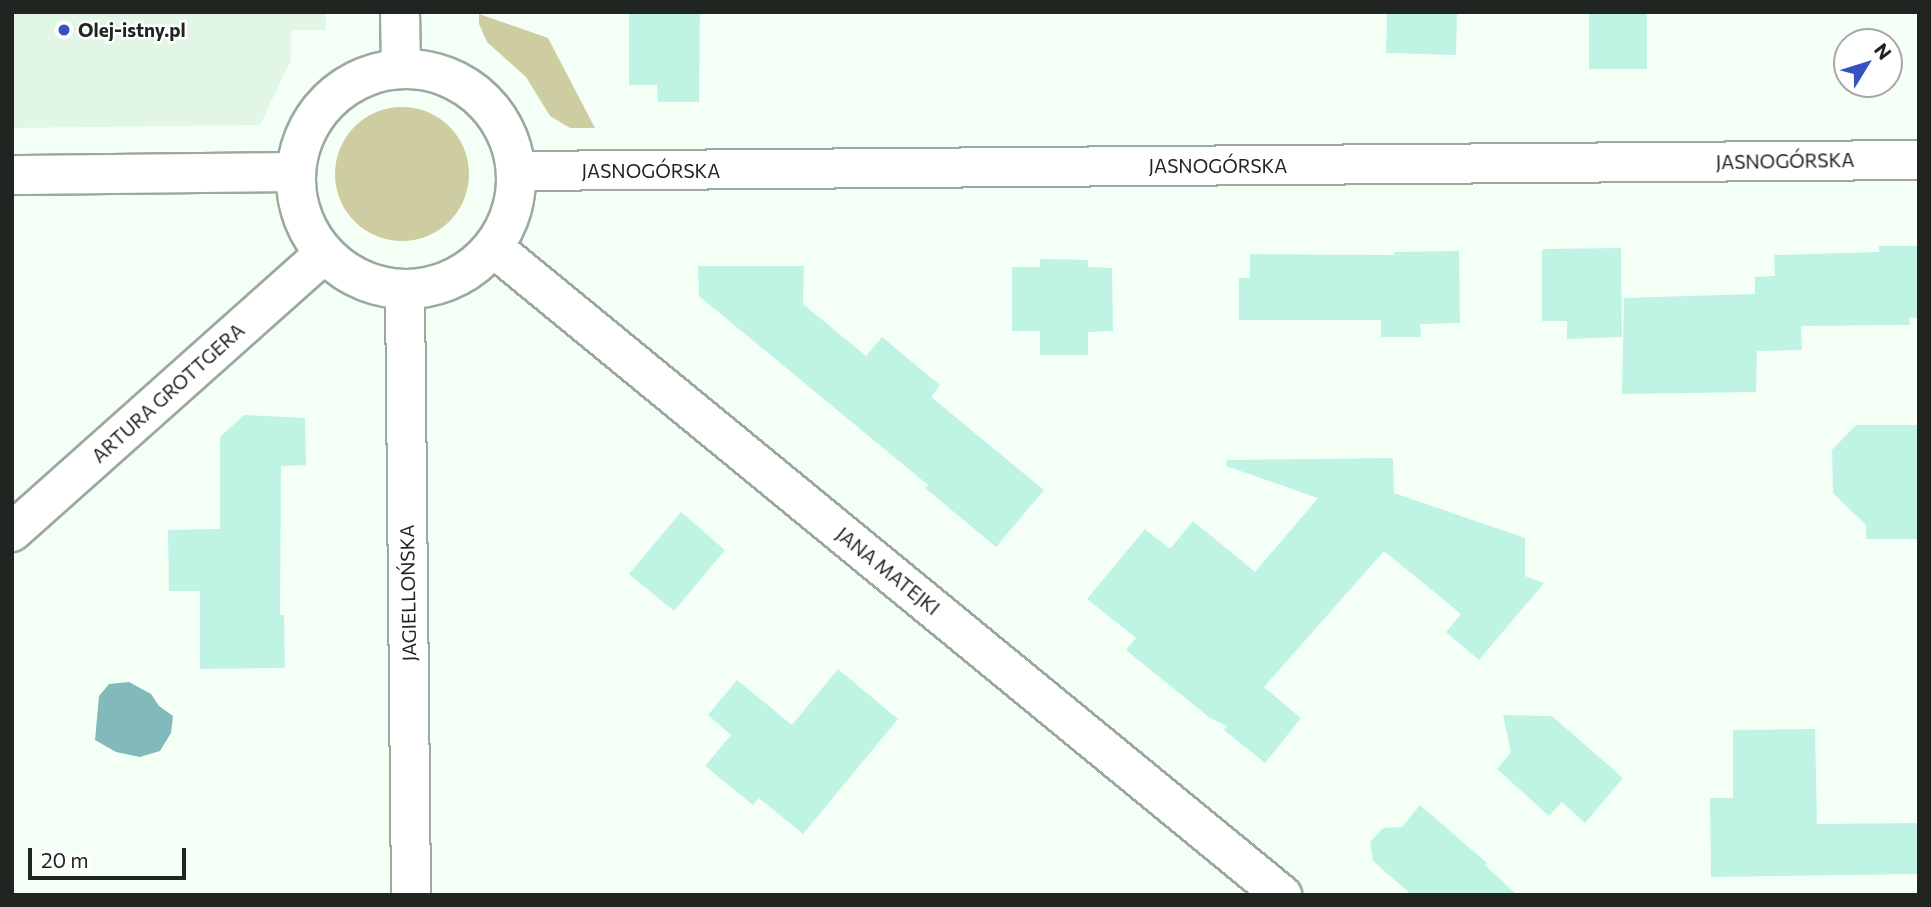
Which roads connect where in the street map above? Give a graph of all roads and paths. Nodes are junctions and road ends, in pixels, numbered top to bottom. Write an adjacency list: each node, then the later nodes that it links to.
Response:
1 (400, 12): 2 (street)
2 (401, 69): 4 (street); 5 (street)
3 (1919, 160): 4 (street, JASNOGÓRSKA)
4 (517, 171): 7 (street)
5 (296, 172): 6 (street); 8 (street)
6 (12, 175)
7 (494, 248): 9 (street); 12 (street, JANA MATEJKI)
8 (324, 254): 9 (street); 10 (street, ARTURA GROTTGERA)
9 (405, 291): 11 (street, JAGIELLOŃSKA)
10 (12, 532)
11 (411, 895)
12 (1282, 895)

